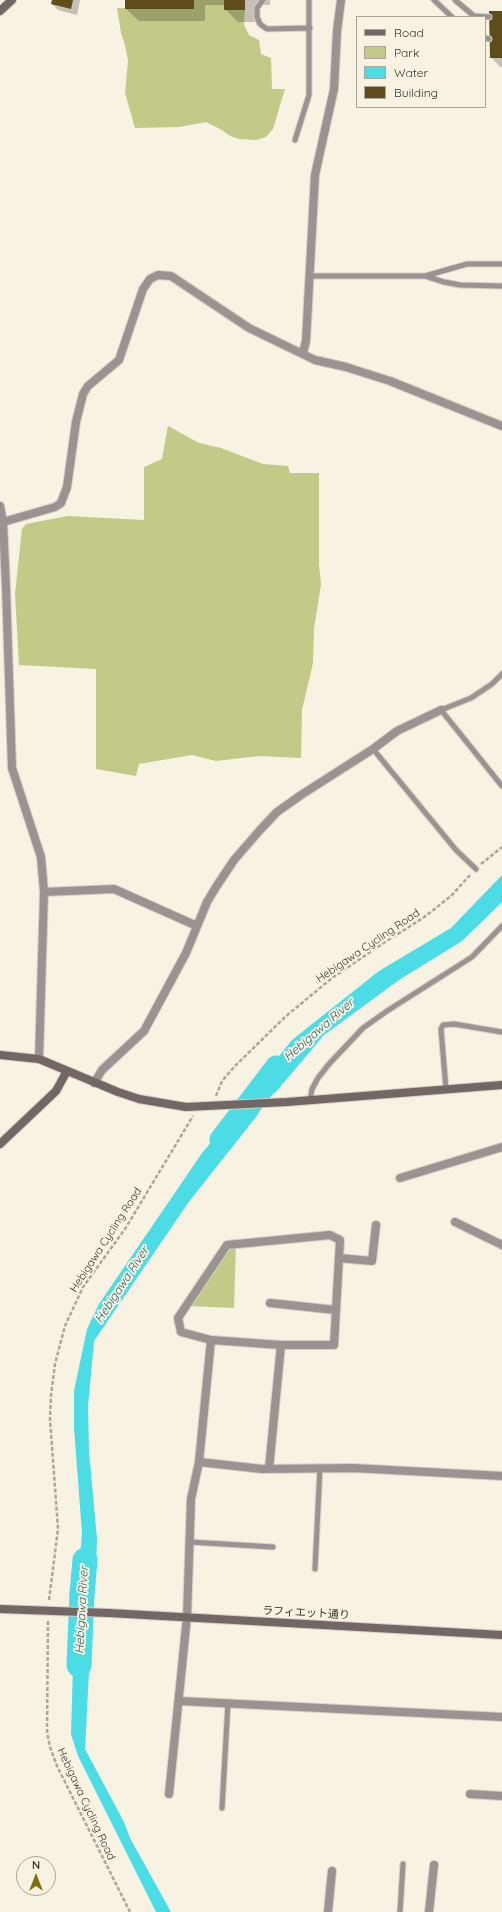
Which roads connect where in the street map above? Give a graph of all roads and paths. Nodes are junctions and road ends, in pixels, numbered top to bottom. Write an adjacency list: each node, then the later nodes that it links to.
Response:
1 (12, 0): 7 (street)
2 (264, 0): 12 (lane)
3 (309, 0): 12 (lane)
4 (341, 0): 15 (street)
5 (434, 0): 8 (lane)
6 (455, 0): 9 (lane)
7 (0, 11)
8 (451, 16)
9 (474, 16)
10 (486, 17): 11 (lane)
11 (489, 17)
12 (310, 28): 13 (lane)
13 (295, 140)
14 (502, 264): 16 (lane)
15 (310, 276): 16 (lane); 18 (street)
16 (425, 276): 17 (lane)
17 (502, 286)
18 (302, 353): 19 (street); 21 (street)
19 (502, 426)
20 (0, 506): 21 (street)
21 (3, 522): 22 (street)
22 (3, 587): 29 (street)
23 (502, 674): 24 (lane)
24 (441, 710): 25 (street); 26 (lane)
25 (373, 749): 28 (lane); 30 (street)
26 (502, 786)
27 (502, 847): 28 (path, Hebigawa Cycling Road)
28 (476, 869): 40 (path, Hebigawa Cycling Road)
29 (44, 892): 30 (street); 34 (street)
30 (197, 926): 36 (street)
31 (502, 926): 39 (lane)
32 (502, 1032): 38 (lane)
33 (0, 1054): 34 (street)
34 (39, 1059): 35 (street)
35 (67, 1071): 36 (street); 42 (street)
36 (94, 1083): 40 (street)
37 (502, 1085): 38 (street)
38 (446, 1089): 39 (street)
39 (310, 1101): 40 (street)
40 (216, 1102)
41 (194, 1116): 60 (path, Hebigawa Cycling Road)
42 (0, 1144)
43 (502, 1147): 44 (street)
44 (400, 1178)
45 (454, 1222): 47 (street)
46 (376, 1225): 48 (street)
47 (502, 1245)
48 (339, 1258): 50 (street); 51 (street)
49 (270, 1303): 50 (street)
50 (336, 1310): 52 (street)
51 (211, 1340): 52 (street); 53 (street)
52 (281, 1345): 55 (street)
53 (199, 1462): 55 (street); 57 (street)
54 (320, 1467): 55 (street); 56 (street); 59 (lane)
55 (270, 1469)
56 (502, 1476)
57 (190, 1542): 58 (lane); 62 (street)
58 (273, 1548)
59 (315, 1569)
60 (49, 1597)
61 (0, 1609): 62 (street, ラフィエット通り)
62 (187, 1617): 64 (street, ラフィエット通り); 65 (street)
63 (48, 1626): 75 (path, Hebigawa Cycling Road)
64 (502, 1635)
65 (179, 1700): 66 (street); 68 (street)
66 (228, 1703): 67 (street); 71 (lane)
67 (502, 1716)
68 (169, 1794)
69 (470, 1794): 70 (street)
70 (502, 1796)
71 (222, 1808)
72 (403, 1864): 77 (lane)
73 (434, 1865): 78 (street)
74 (332, 1871): 76 (street)
75 (130, 1912)
76 (328, 1912)
77 (400, 1912)
78 (430, 1912)

